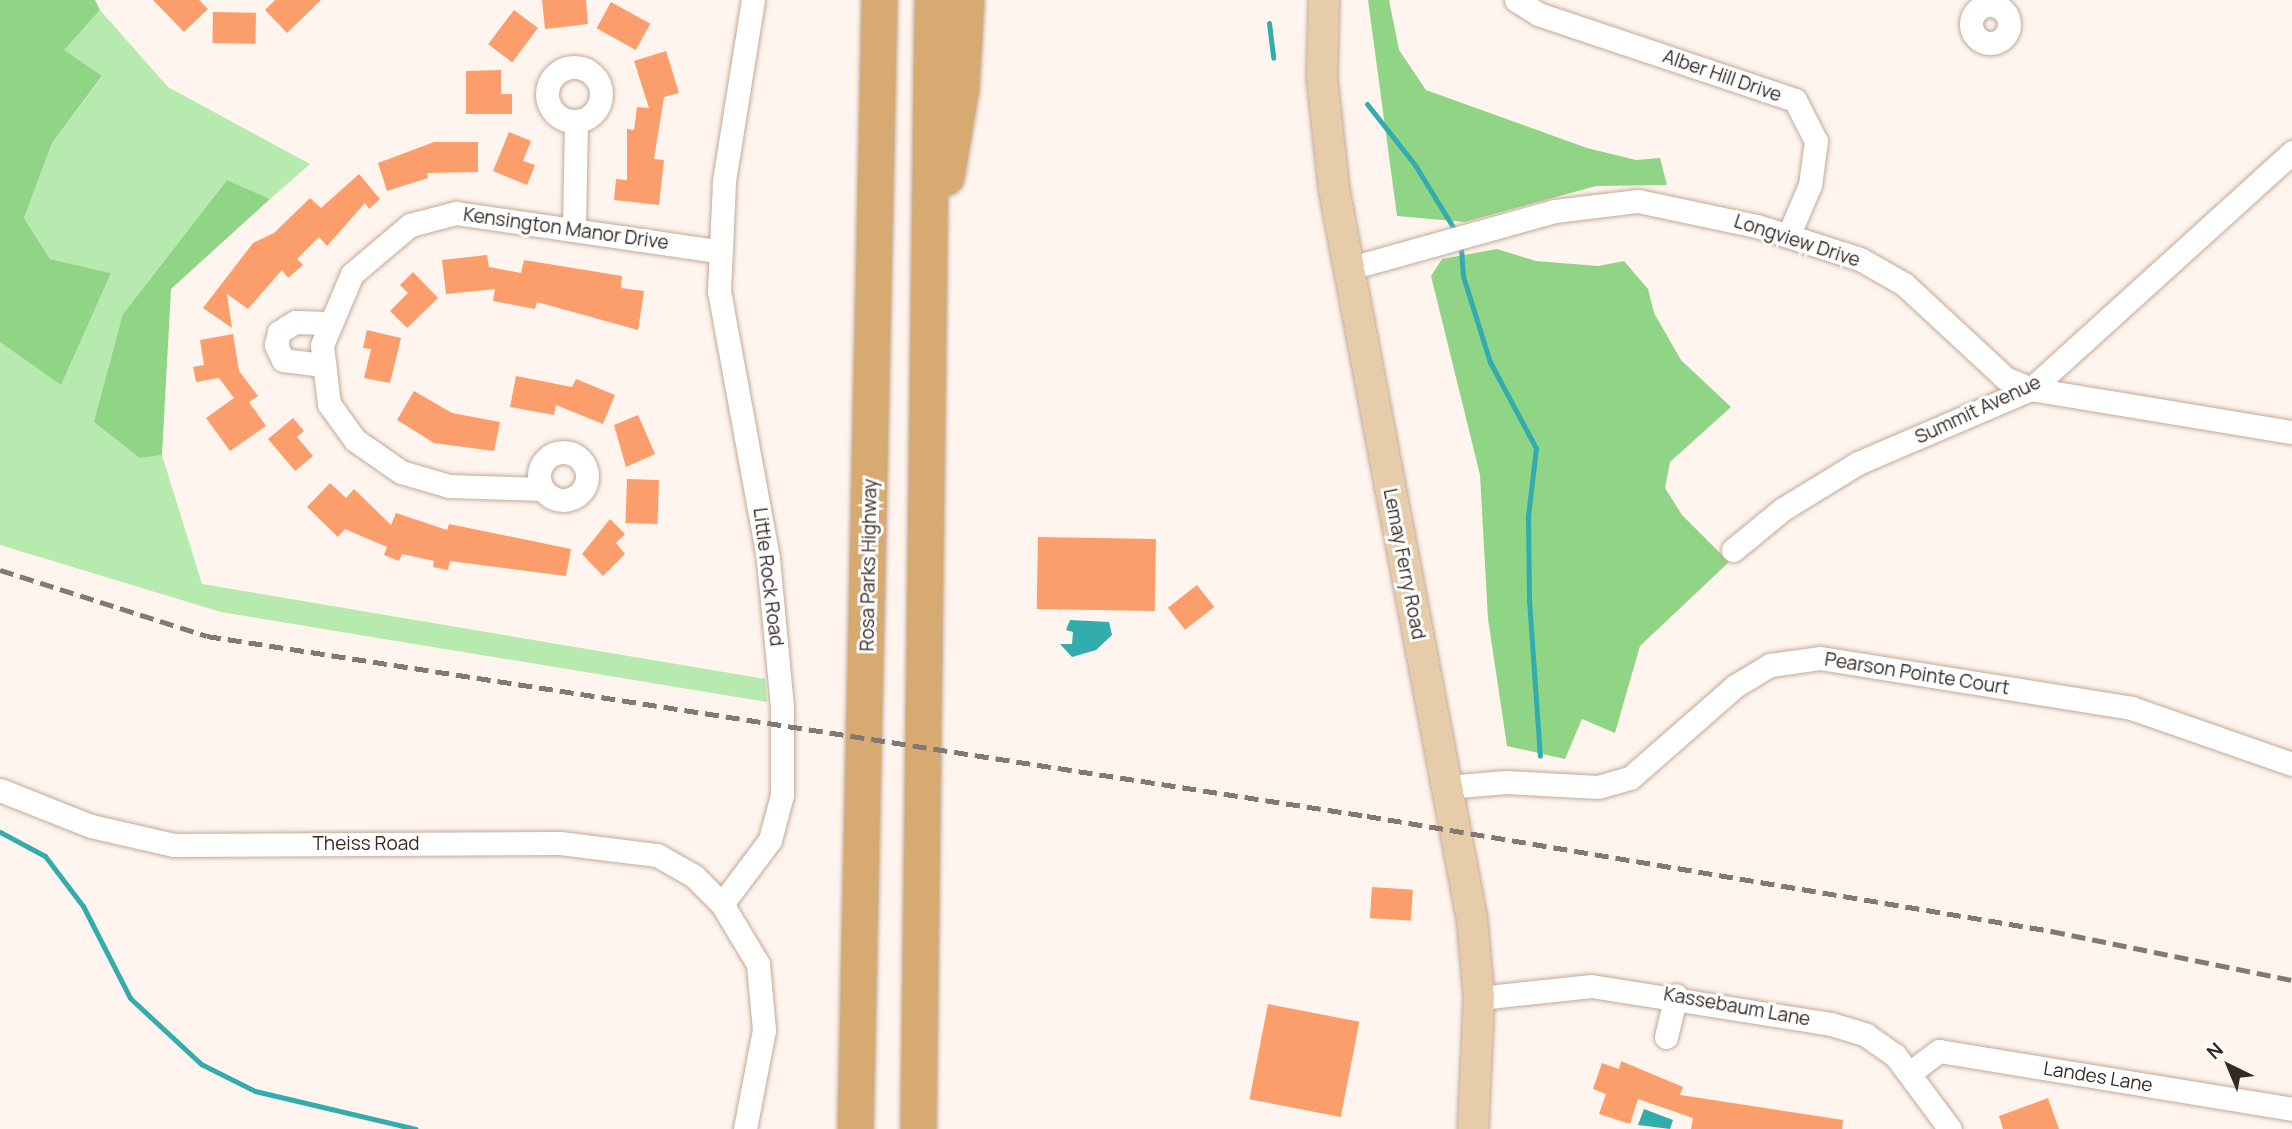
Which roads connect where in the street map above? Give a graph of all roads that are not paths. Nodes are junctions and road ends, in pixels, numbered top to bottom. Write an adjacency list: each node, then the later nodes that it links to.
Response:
1 (753, 0): 11 (street, Little Rock Road)
2 (879, 0): 30 (highway, Rosa Parks Highway)
3 (932, 0): 13 (highway)
4 (966, 0): 13 (highway)
5 (1324, 0): 12 (main road, Lemay Ferry Road)
6 (1516, 0): 10 (street, Alber Hill Drive)
7 (576, 121): 9 (street)
8 (2292, 152): 16 (street, Summit Avenue)
9 (574, 226): 11 (street, Kensington Manor Drive); 14 (street, Kensington Manor Drive)
10 (1789, 234): 12 (street, Longview Drive); 16 (street, Longview Drive)
11 (718, 251): 23 (street, Little Rock Road)
12 (1348, 269): 21 (main road, Lemay Ferry Road)
13 (927, 287): 31 (highway)
14 (327, 323): 15 (street, Kensington Manor Drive); 15 (street)
15 (323, 365): 18 (street, Kensington Manor Drive)
16 (2031, 390): 17 (street, Longview Drive); 19 (street, Summit Avenue)
17 (2292, 432)
18 (542, 489)
19 (1733, 550)
20 (2292, 764): 21 (street, Pearson Pointe Court)
21 (1447, 787): 25 (main road, Lemay Ferry Road)
22 (0, 790): 23 (street, Theiss Road)
23 (722, 904): 29 (street)
24 (1675, 995): 25 (street, Kassebaum Lane); 26 (street); 27 (street, Kassebaum Lane)
25 (1479, 998): 32 (main road, Lemay Ferry Road)
26 (1666, 1037)
27 (1912, 1072): 28 (street, Landes Lane); 33 (street, Kassebaum Lane)
28 (2292, 1109)
29 (745, 1129)
30 (855, 1129)
31 (918, 1129)
32 (1472, 1129)
33 (1950, 1129)

